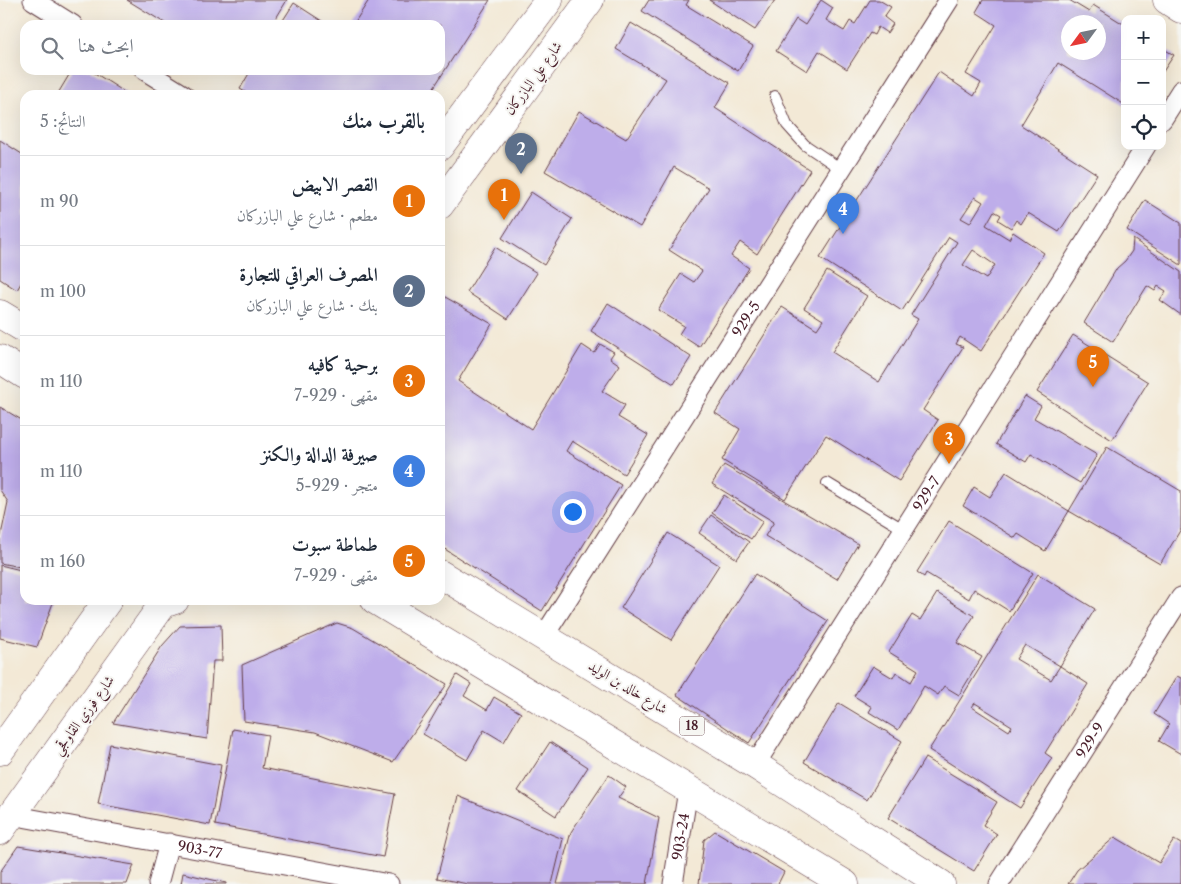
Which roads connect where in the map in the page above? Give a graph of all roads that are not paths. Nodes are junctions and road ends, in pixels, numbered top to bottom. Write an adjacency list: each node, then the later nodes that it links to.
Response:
1 (33, 0): 7 (street)
2 (549, 0): 13 (main road)
3 (590, 0): 16 (main road, شارع علي البازركان)
4 (949, 0): 15 (street, 929-5)
5 (1167, 0): 6 (main road)
6 (1181, 9)
7 (65, 20)
8 (152, 75): 9 (street)
9 (176, 90)
10 (1181, 90): 12 (street)
11 (775, 96): 15 (lane)
12 (1166, 114)
13 (445, 139)
14 (1143, 150): 22 (street, 929-7)
15 (841, 169): 28 (street, 929-5)
16 (445, 198)
17 (0, 314): 18 (main road)
18 (20, 326)
19 (0, 359): 20 (main road)
20 (20, 372)
21 (827, 482): 22 (lane)
22 (903, 530): 30 (street, 929-7)
23 (445, 577): 28 (main road, شارع خالد بن الوليد / 18)
24 (1181, 597): 39 (street, 929-9)
25 (104, 605): 29 (main road)
26 (165, 605): 32 (main road, شارع فوزي القاوقجي)
27 (383, 605): 31 (main road)
28 (544, 636): 30 (main road, شارع خالد بن الوليد / 18)
29 (0, 751)
30 (755, 764): 38 (main road, شارع خالد بن الوليد / 18)
31 (688, 790): 36 (street, 903-24); 37 (main road)
32 (6, 823): 33 (street, 903-77)
33 (169, 843): 34 (street); 35 (street, 903-77)
34 (158, 884)
35 (389, 884)
36 (673, 884)
37 (844, 884)
38 (941, 884)
39 (999, 884)

